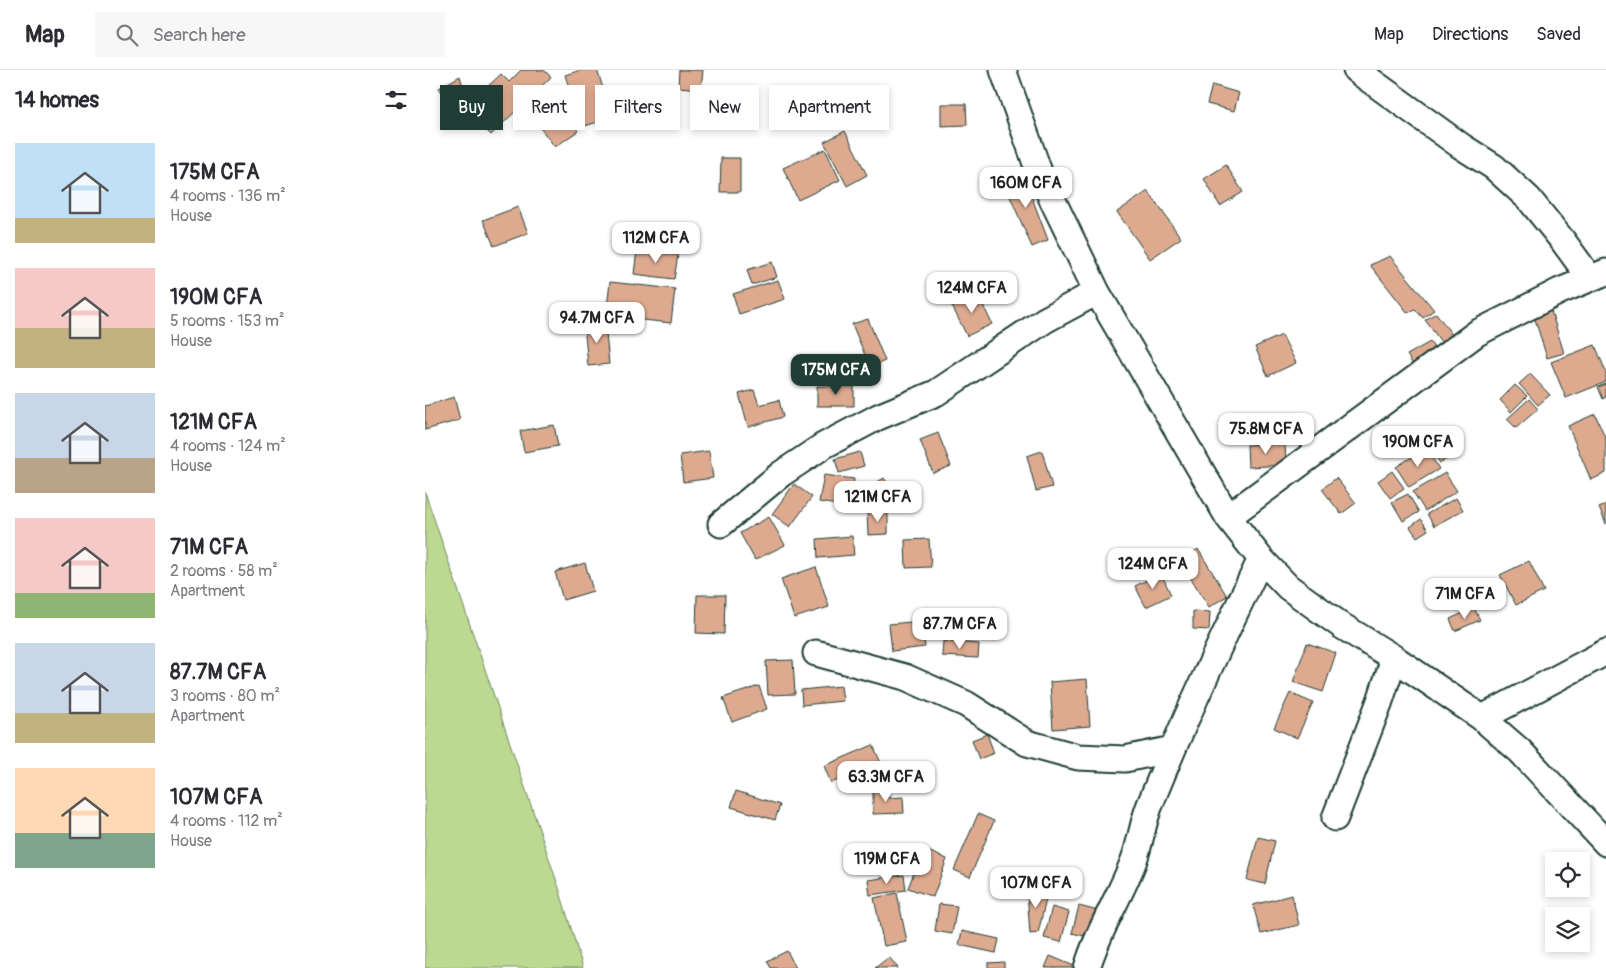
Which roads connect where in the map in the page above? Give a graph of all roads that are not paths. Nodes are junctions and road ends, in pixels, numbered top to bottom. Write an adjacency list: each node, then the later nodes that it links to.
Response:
1 (1003, 70): 4 (street)
2 (1356, 70): 3 (street)
3 (1598, 275): 5 (street)
4 (1097, 292): 5 (street); 6 (street)
5 (1228, 517): 7 (street)
6 (721, 524)
7 (1261, 559): 10 (street); 12 (street)
8 (1606, 652): 11 (street)
9 (816, 653): 12 (street)
10 (1395, 658): 11 (street); 13 (street)
11 (1482, 718): 14 (street)
12 (1173, 749): 15 (street)
13 (1335, 818)
14 (1606, 843)
15 (1087, 968)

